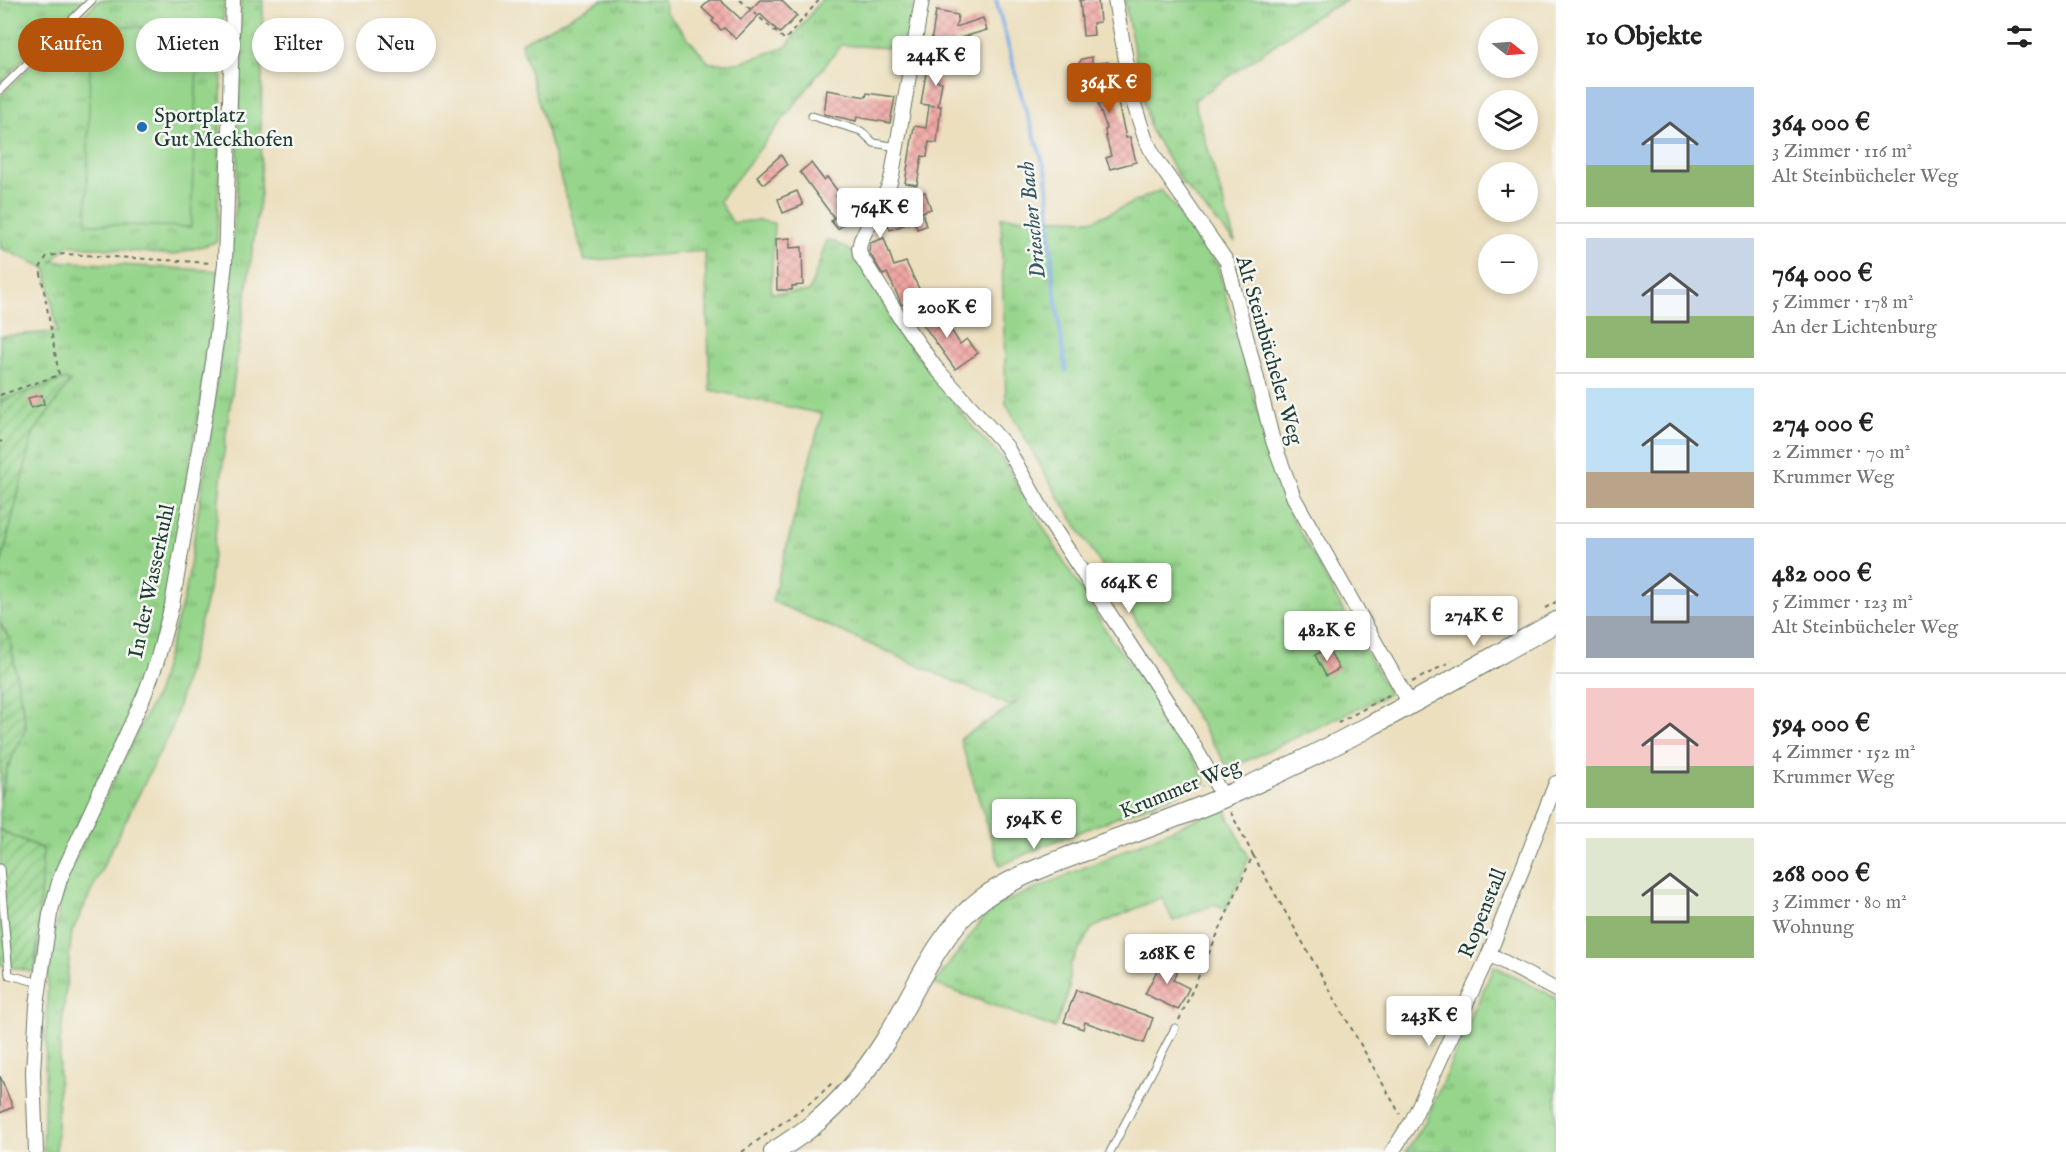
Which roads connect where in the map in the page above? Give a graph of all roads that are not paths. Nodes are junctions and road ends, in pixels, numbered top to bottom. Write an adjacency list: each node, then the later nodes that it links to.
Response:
1 (92, 0): 5 (lane)
2 (233, 0): 14 (street, In der Wasserkuhl)
3 (922, 0): 7 (street)
4 (1115, 0): 9 (street, Alt Steinbücheler Weg)
5 (0, 90)
6 (812, 116): 7 (lane)
7 (897, 147): 11 (street)
8 (1556, 622): 9 (main road, Krummer Weg)
9 (1410, 704): 11 (main road, Krummer Weg)
10 (1556, 783): 13 (street, Ropenstall)
11 (1224, 798): 18 (main road, Krummer Weg)
12 (0, 868): 14 (lane)
13 (1489, 954): 15 (street); 20 (street, Ropenstall)
14 (40, 983): 17 (street, In der Wasserkuhl)
15 (1556, 990)
16 (1175, 1028): 19 (lane)
17 (36, 1152)
18 (774, 1152)
19 (1110, 1152)
20 (1392, 1152)

